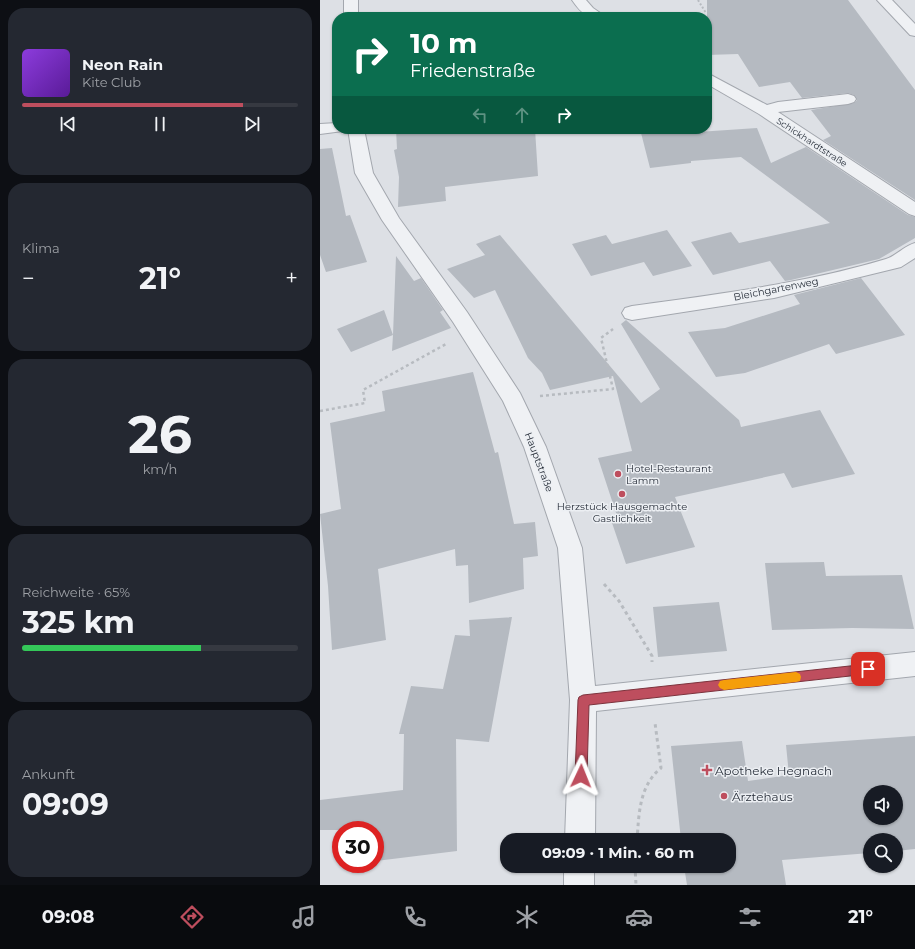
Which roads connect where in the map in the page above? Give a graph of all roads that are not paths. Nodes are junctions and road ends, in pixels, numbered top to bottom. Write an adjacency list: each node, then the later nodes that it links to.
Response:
1 (351, 0): 4 (street)
2 (579, 0): 5 (street)
3 (884, 0): 6 (street)
4 (351, 12)
5 (590, 12)
6 (915, 32)
7 (712, 81): 9 (street, Schickhardtstraße)
8 (848, 99): 9 (street)
9 (765, 111): 13 (street, Schickhardtstraße)
10 (332, 128): 11 (street)
11 (320, 129)
12 (357, 134): 17 (street, Hauptstraße)
13 (915, 210)
14 (915, 250): 15 (street, Bleichgartenweg)
15 (632, 314)
16 (915, 664): 17 (street)
17 (583, 700): 18 (street, Hauptstraße)
18 (580, 833)
19 (579, 873): 20 (street)
20 (579, 885)

